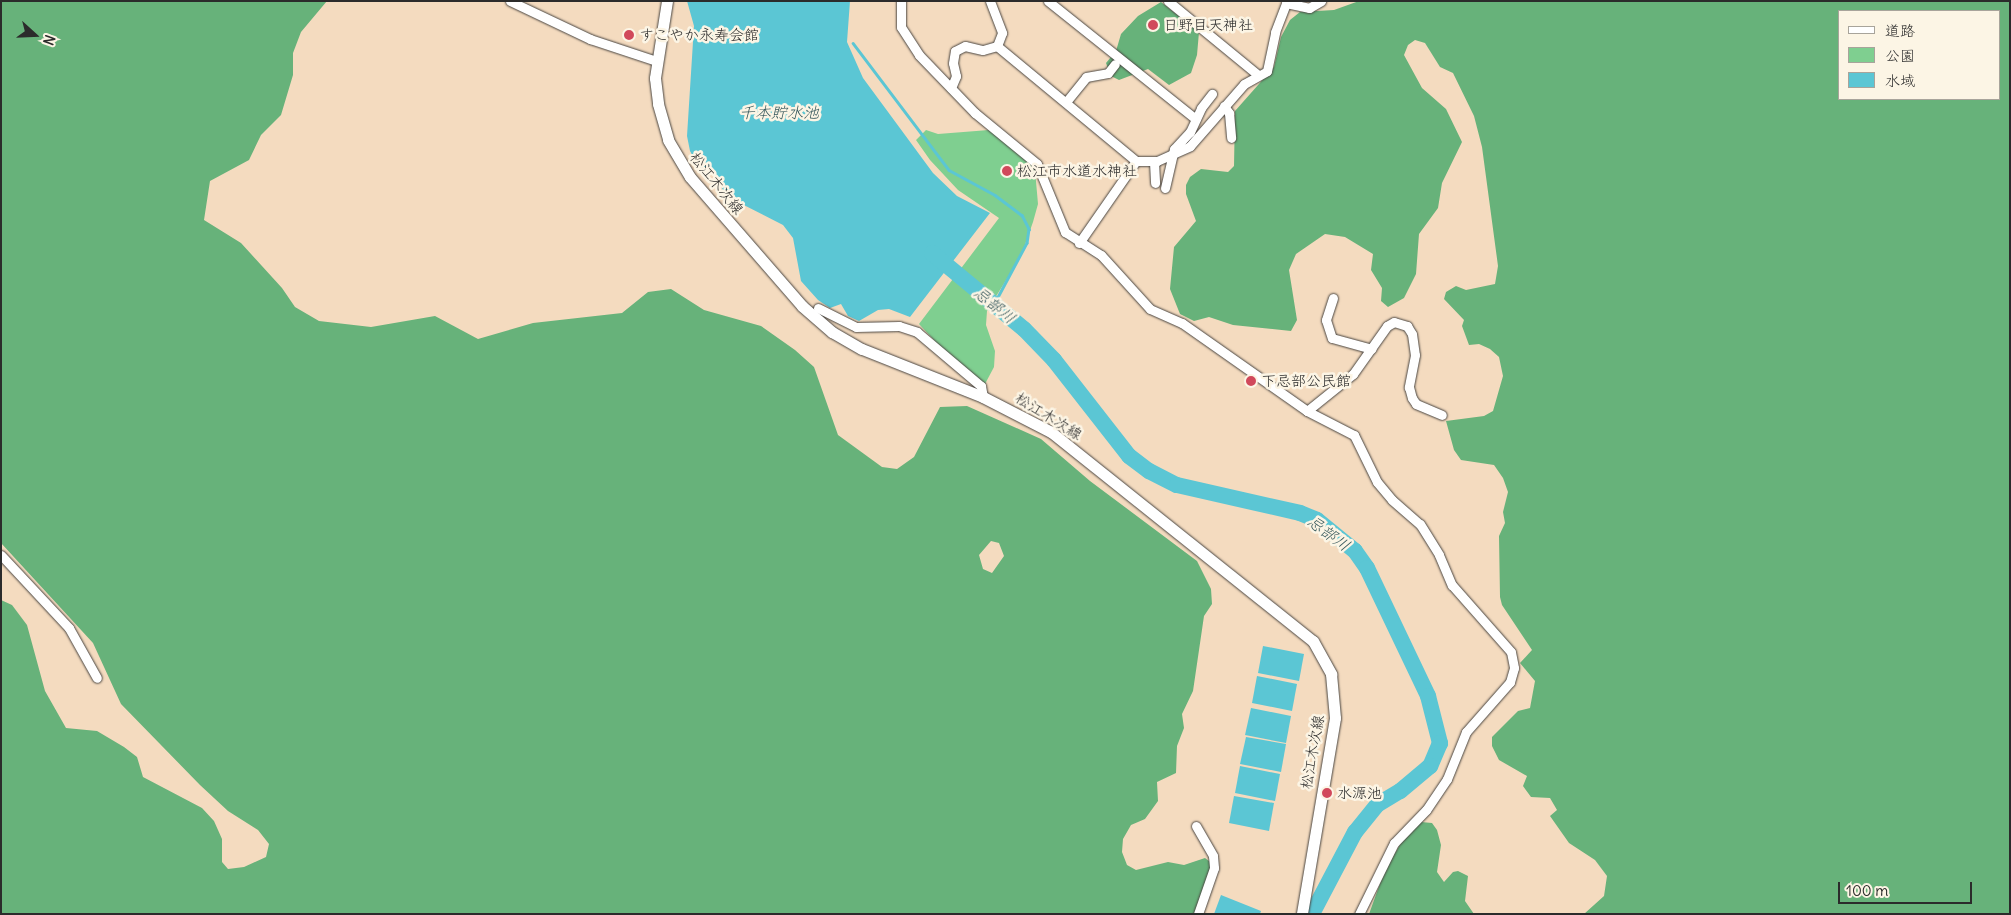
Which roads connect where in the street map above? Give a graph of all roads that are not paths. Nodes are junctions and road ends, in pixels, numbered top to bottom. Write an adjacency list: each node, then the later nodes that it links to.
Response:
1 (510, 1): 10 (street)
2 (667, 1): 10 (main road, 松江木次線)
3 (901, 1): 13 (street)
4 (990, 1): 9 (street)
5 (1048, 1): 17 (street)
6 (1168, 1): 12 (street)
7 (1321, 1): 8 (street)
8 (1285, 2): 12 (street)
9 (997, 46): 13 (street); 15 (street)
10 (656, 61): 28 (main road, 松江木次線)
11 (1115, 64): 15 (street)
12 (1258, 76): 16 (street)
13 (951, 88): 24 (street)
14 (1212, 94): 17 (street)
15 (1066, 102): 20 (street)
16 (1224, 106): 18 (street); 19 (street)
17 (1196, 119): 19 (street)
18 (1231, 138)
19 (1172, 155): 21 (street); 23 (street)
20 (1136, 161): 21 (street); 24 (street)
21 (1154, 162): 22 (street)
22 (1155, 183)
23 (1165, 188)
24 (1079, 243): 29 (street)
25 (1333, 298): 27 (street)
26 (818, 308): 28 (street)
27 (1372, 348): 29 (street); 30 (street)
28 (983, 396): 35 (main road, 松江木次線)
29 (1307, 411): 36 (street)
30 (1442, 415)
31 (1, 555): 32 (street)
32 (97, 678)
33 (1196, 826): 34 (street)
34 (1198, 914)
35 (1302, 914)
36 (1359, 914)

